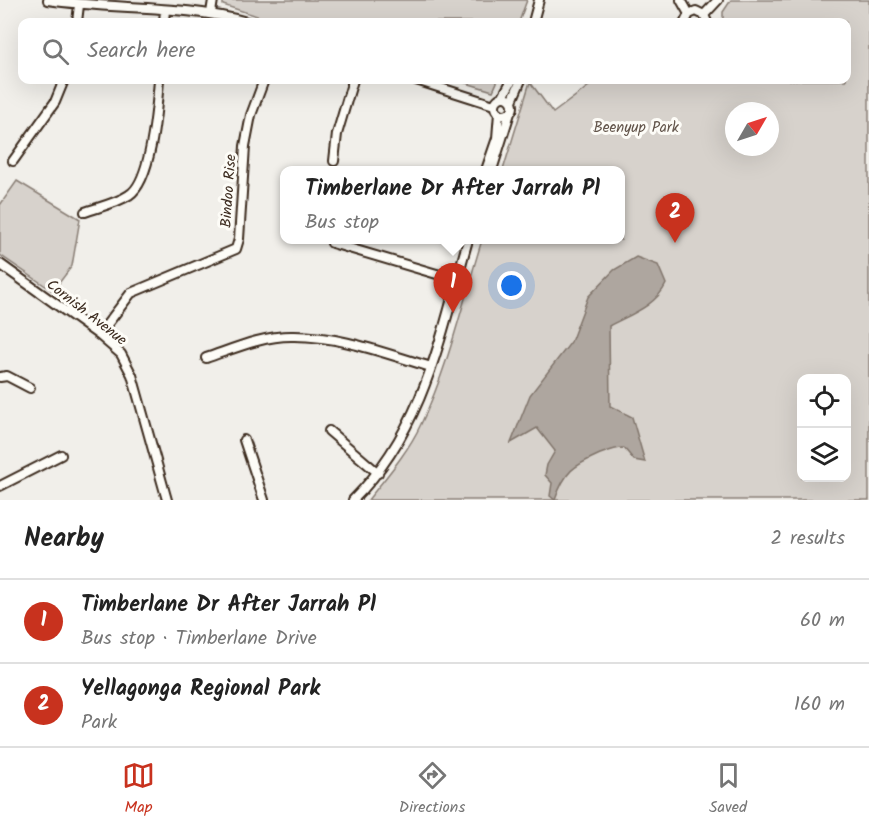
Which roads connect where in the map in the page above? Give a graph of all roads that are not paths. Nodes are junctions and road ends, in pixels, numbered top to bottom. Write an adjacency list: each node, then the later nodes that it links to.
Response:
1 (48, 0): 6 (street)
2 (213, 0): 8 (street)
3 (539, 0): 13 (street)
4 (681, 0): 9 (street)
5 (718, 0): 16 (street)
6 (79, 5): 7 (street); 10 (street)
7 (165, 10): 8 (street); 11 (street)
8 (211, 13): 12 (street)
9 (689, 14): 14 (street); 15 (street)
10 (77, 18)
11 (164, 18)
12 (231, 18)
13 (533, 18)
14 (687, 18)
15 (704, 18)
16 (706, 18)
17 (62, 84): 30 (street)
18 (159, 84): 34 (street)
19 (263, 84): 39 (street, Bindoo Rise)
20 (352, 84): 31 (street)
21 (429, 84): 25 (street)
22 (509, 84): 24 (street)
23 (519, 84): 26 (street)
24 (501, 97): 25 (street); 26 (street); 27 (street)
25 (480, 100): 27 (street)
26 (512, 101): 29 (street)
27 (494, 105): 28 (street)
28 (499, 113): 29 (street); 32 (street)
29 (510, 113): 33 (street)
30 (13, 161)
31 (334, 161)
32 (488, 166)
33 (494, 166)
34 (85, 212)
35 (335, 244): 38 (street)
36 (467, 244): 38 (street)
37 (0, 264): 39 (street, Cornish Avenue)
38 (457, 280): 41 (street)
39 (99, 335): 49 (street, Cornish Avenue)
40 (206, 358): 41 (street)
41 (431, 367): 47 (street)
42 (0, 377): 43 (street)
43 (30, 388)
44 (329, 431): 47 (street)
45 (244, 440): 50 (street)
46 (61, 455): 48 (street)
47 (378, 473): 51 (street)
48 (0, 486)
49 (167, 500)
50 (264, 500)
51 (353, 500)

